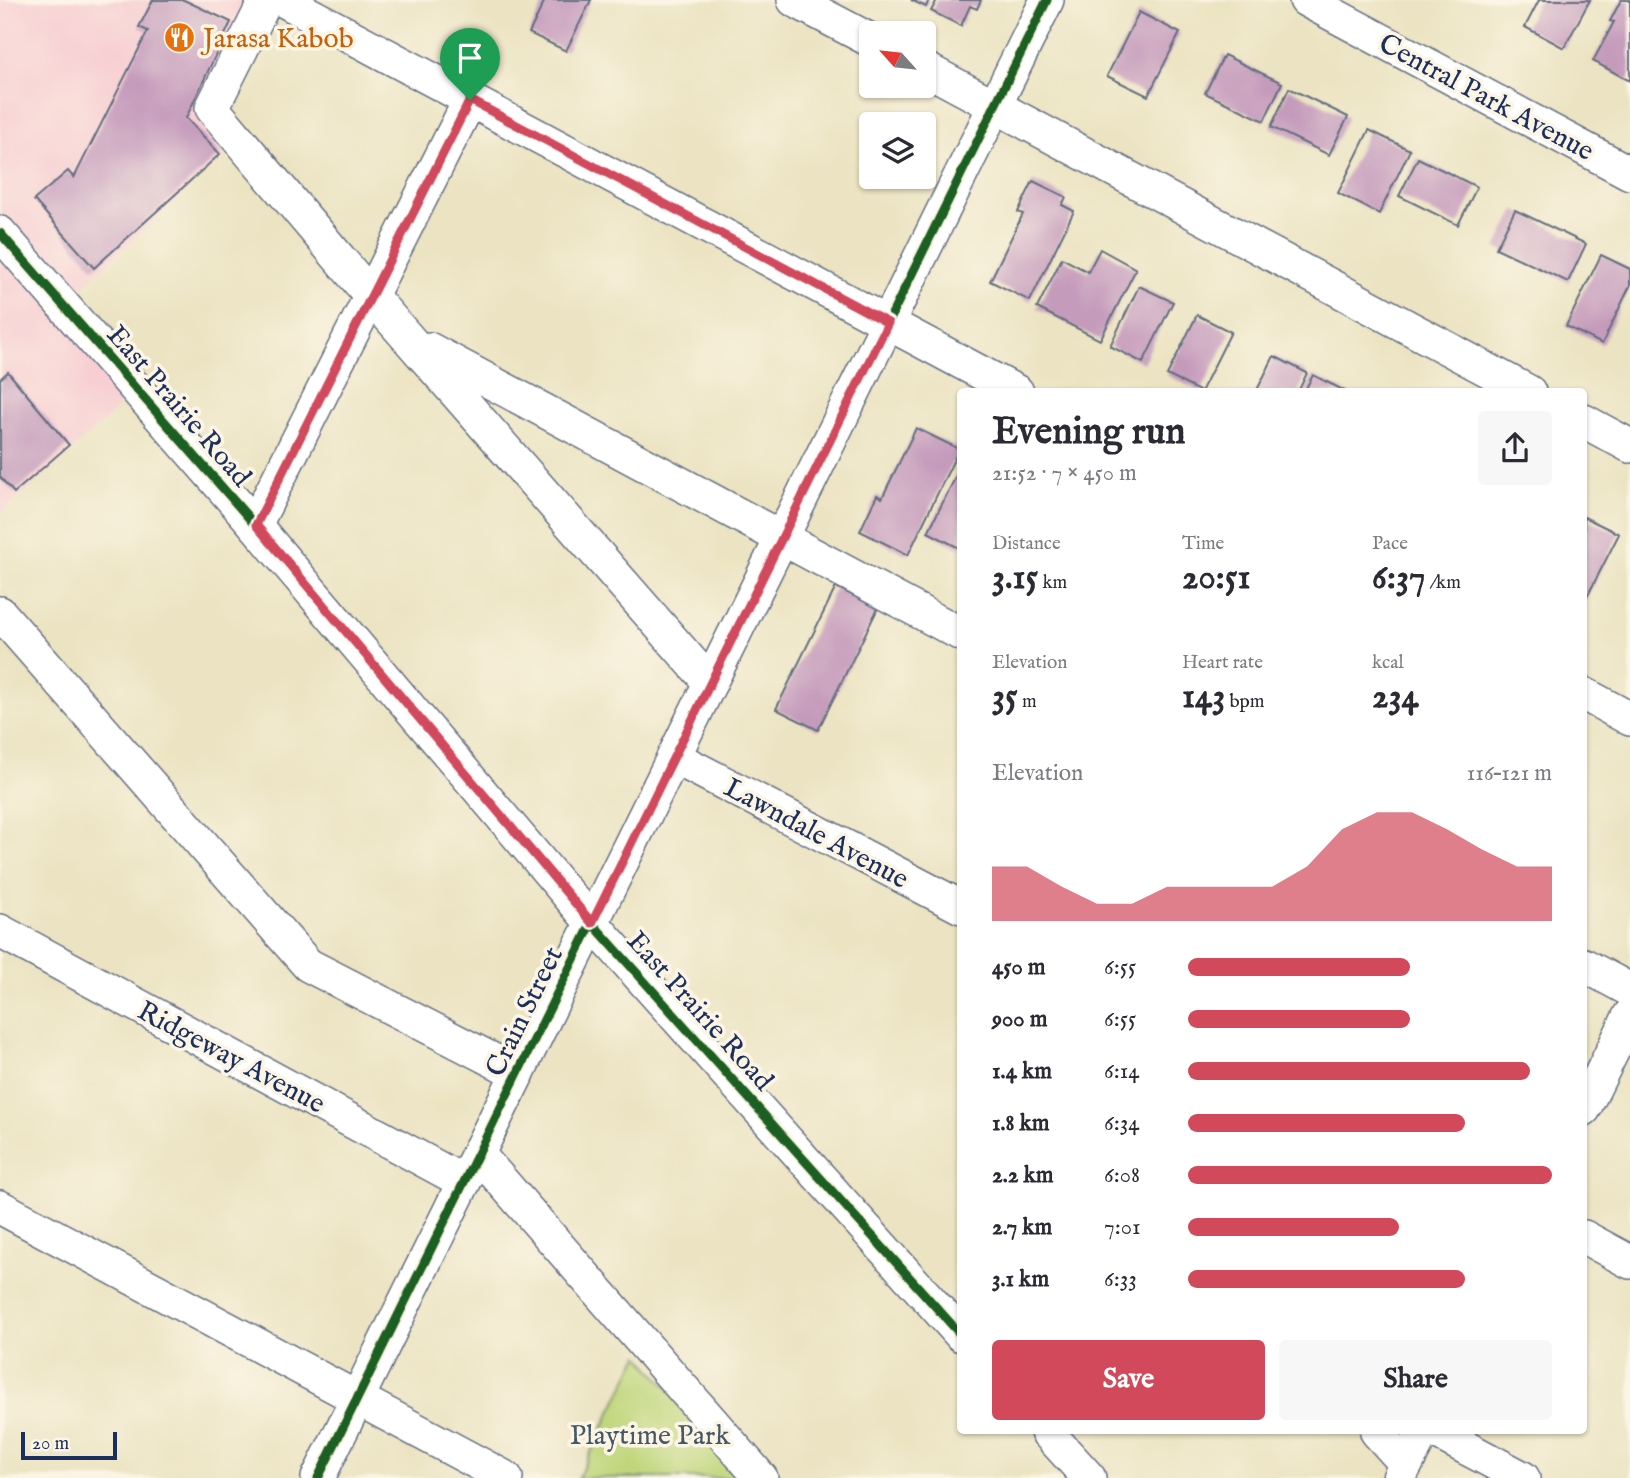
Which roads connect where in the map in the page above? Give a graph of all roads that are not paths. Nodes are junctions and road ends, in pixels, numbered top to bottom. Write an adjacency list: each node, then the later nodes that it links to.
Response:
1 (267, 0): 12 (street)
2 (283, 0): 8 (street)
3 (794, 0): 6 (street)
4 (1047, 0): 9 (street, Crain Street)
5 (1307, 0): 10 (street, Central Park Avenue)
6 (859, 34)
7 (936, 74): 9 (street)
8 (470, 100): 12 (street); 13 (street)
9 (995, 106): 13 (street, Crain Street); 16 (street)
10 (1630, 173)
11 (0, 233): 19 (street, East Prairie Road)
12 (372, 296): 14 (street); 19 (street)
13 (888, 323): 15 (street); 20 (street, Crain Street)
14 (408, 338): 20 (street); 23 (street)
15 (1010, 388)
16 (1522, 388)
17 (1587, 423): 18 (street)
18 (1630, 446)
19 (256, 525): 28 (street, East Prairie Road)
20 (781, 539): 22 (street); 23 (street, Crain Street)
21 (0, 613): 33 (street)
22 (957, 632)
23 (710, 683): 26 (street, Crain Street)
24 (1587, 696): 25 (street)
25 (1630, 719)
26 (674, 757): 27 (street, Lawndale Avenue); 28 (street, Crain Street)
27 (957, 905)
28 (592, 923): 33 (street, Crain Street); 39 (street, East Prairie Road)
29 (0, 931): 35 (street, Ridgeway Avenue)
30 (1587, 967): 31 (street)
31 (1630, 990)
32 (1630, 1015): 34 (street)
33 (518, 1073): 35 (street, Crain Street)
34 (1587, 1103)
35 (471, 1168): 40 (street, Crain Street); 48 (street)
36 (0, 1207): 40 (street)
37 (1587, 1239): 38 (street)
38 (1630, 1262)
39 (957, 1331)
40 (357, 1399): 46 (street, Crain Street); 47 (street)
41 (1049, 1434): 49 (street)
42 (1378, 1434): 45 (street)
43 (1422, 1434): 45 (street)
44 (1440, 1434): 50 (street)
45 (1403, 1471)
46 (318, 1478)
47 (506, 1478)
48 (761, 1478)
49 (1089, 1478)
50 (1523, 1478)

